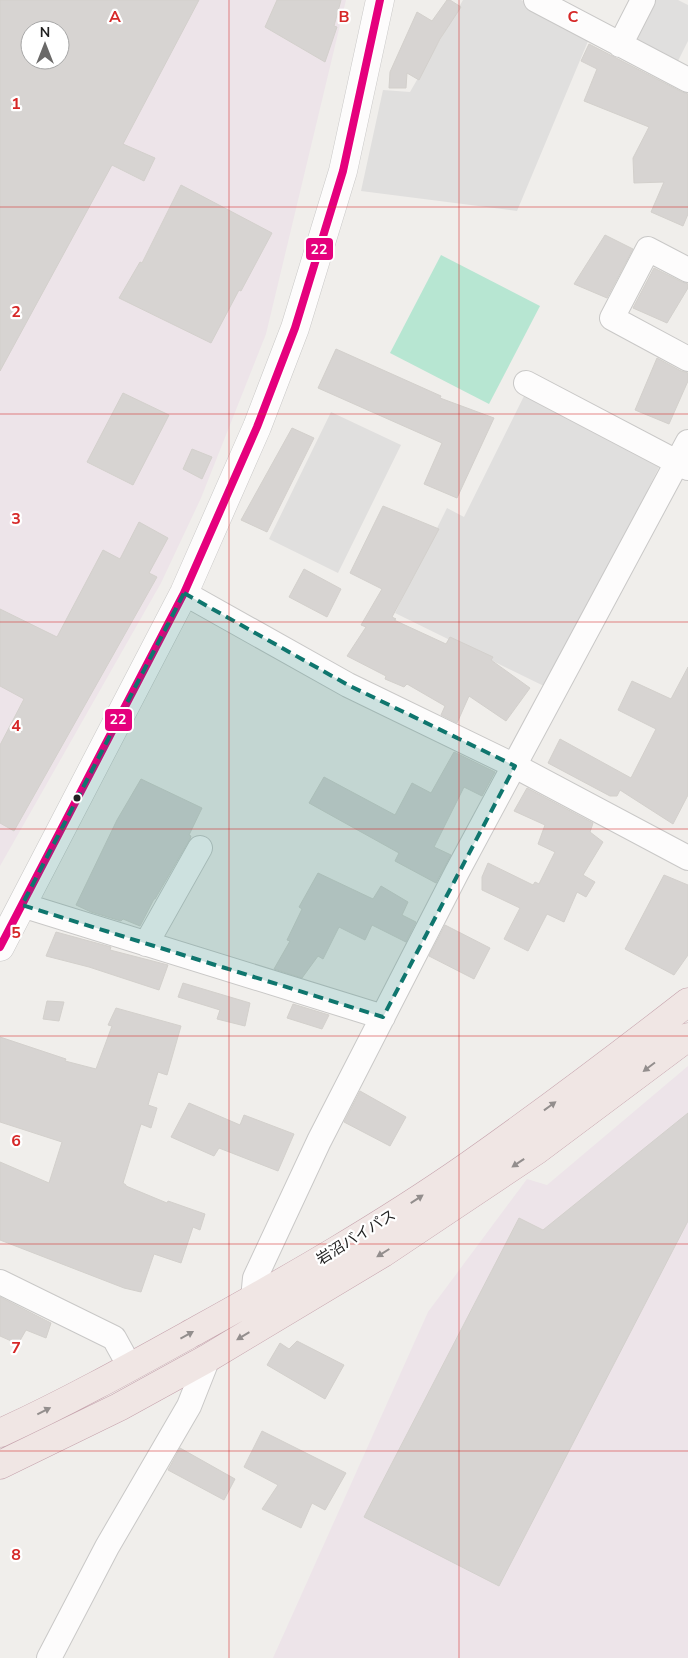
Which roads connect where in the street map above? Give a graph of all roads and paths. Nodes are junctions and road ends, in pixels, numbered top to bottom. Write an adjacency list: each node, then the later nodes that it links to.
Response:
1 (380, 0): 12 (street)
2 (536, 0): 4 (street)
3 (643, 0): 5 (street)
4 (575, 9): 5 (street)
5 (620, 45): 6 (street)
6 (688, 80)
7 (688, 270): 8 (street)
8 (688, 359)
9 (526, 383): 11 (street)
10 (688, 442): 11 (street)
11 (682, 465): 13 (street)
12 (184, 593): 13 (street); 16 (street)
13 (515, 766): 15 (street); 20 (street)
14 (200, 848): 17 (street)
15 (688, 858)
16 (22, 905): 17 (street); 18 (street)
17 (146, 944): 20 (street)
18 (0, 947)
19 (688, 1002): 23 (highway, 岩沼バイパス, one-way to 19)
20 (383, 1018): 23 (street)
21 (688, 1037): 24 (highway, 岩沼バイパス, one-way to 24)
22 (0, 1282): 25 (street)
23 (253, 1299): 25 (highway, 岩沼バイパス, one-way to 23)
24 (208, 1358): 27 (highway, 岩沼バイパス); 28 (street)
25 (130, 1367): 26 (highway, 岩沼バイパス, one-way to 25)
26 (0, 1434)
27 (0, 1465)
28 (49, 1658)

